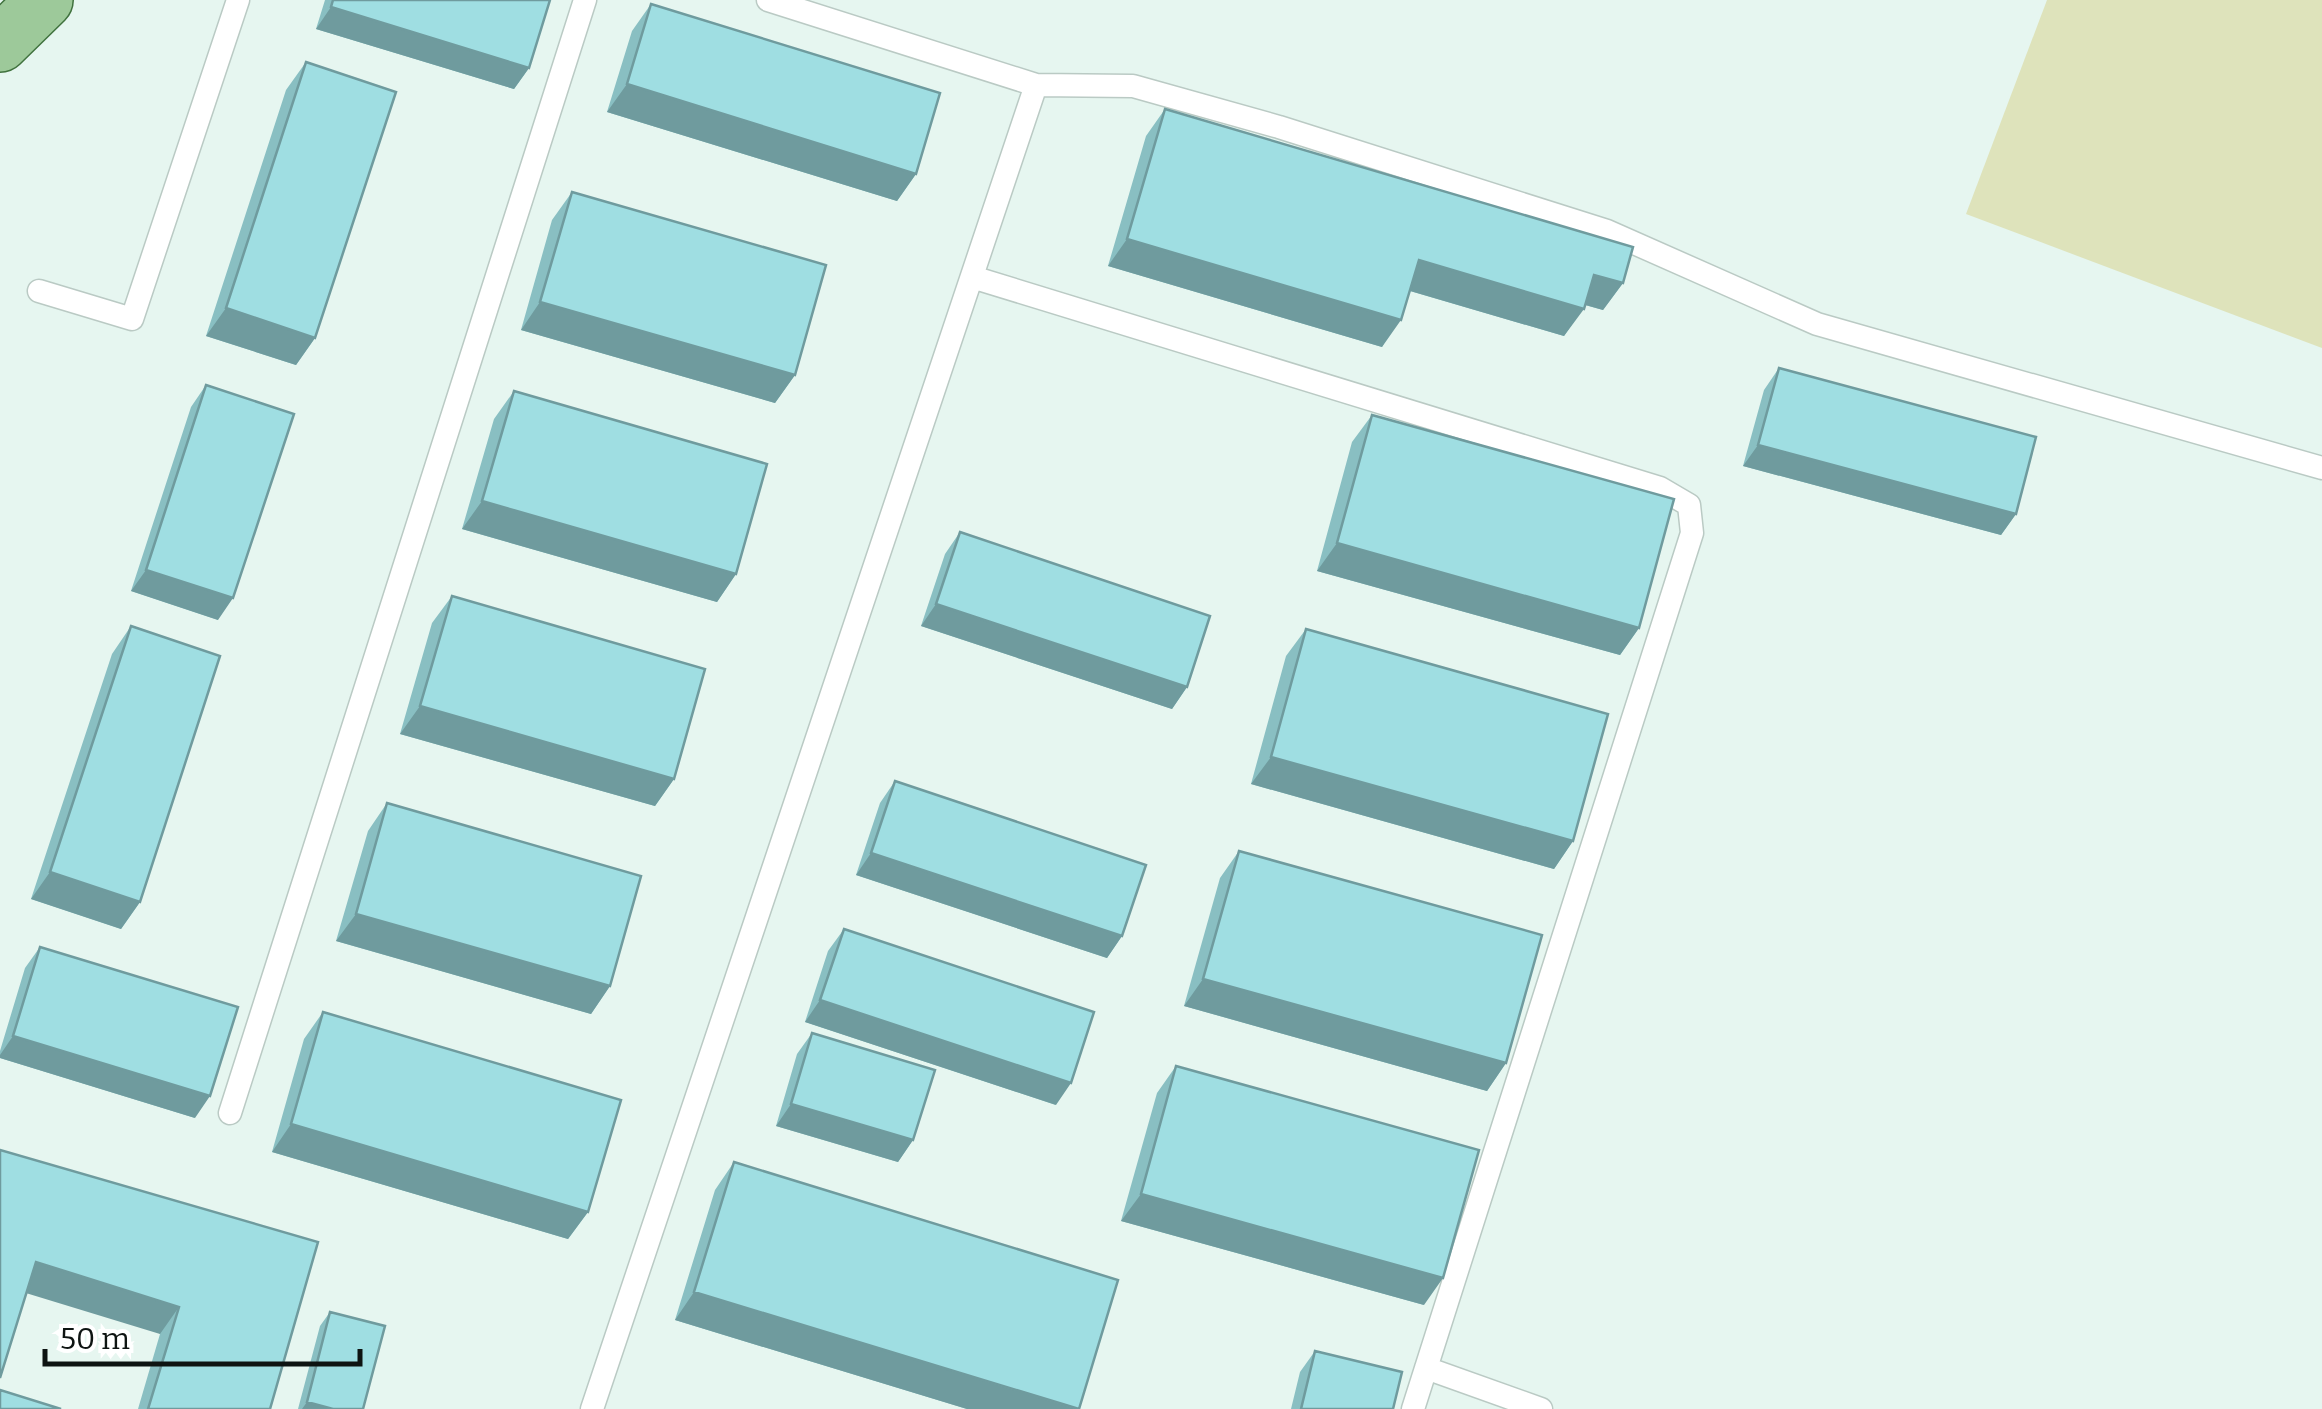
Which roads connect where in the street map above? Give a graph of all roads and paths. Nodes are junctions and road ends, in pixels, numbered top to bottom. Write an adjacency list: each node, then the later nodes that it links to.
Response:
1 (45, 0): 5 (main road)
2 (238, 0): 8 (lane)
3 (585, 0): 10 (lane)
4 (768, 0): 6 (lane)
5 (0, 44)
6 (1036, 85): 7 (lane); 9 (lane)
7 (972, 277): 11 (lane); 12 (lane)
8 (38, 291)
9 (2322, 468)
10 (230, 1114)
11 (1426, 1368): 13 (lane); 14 (lane)
12 (592, 1409)
13 (1413, 1409)
14 (1540, 1409)

